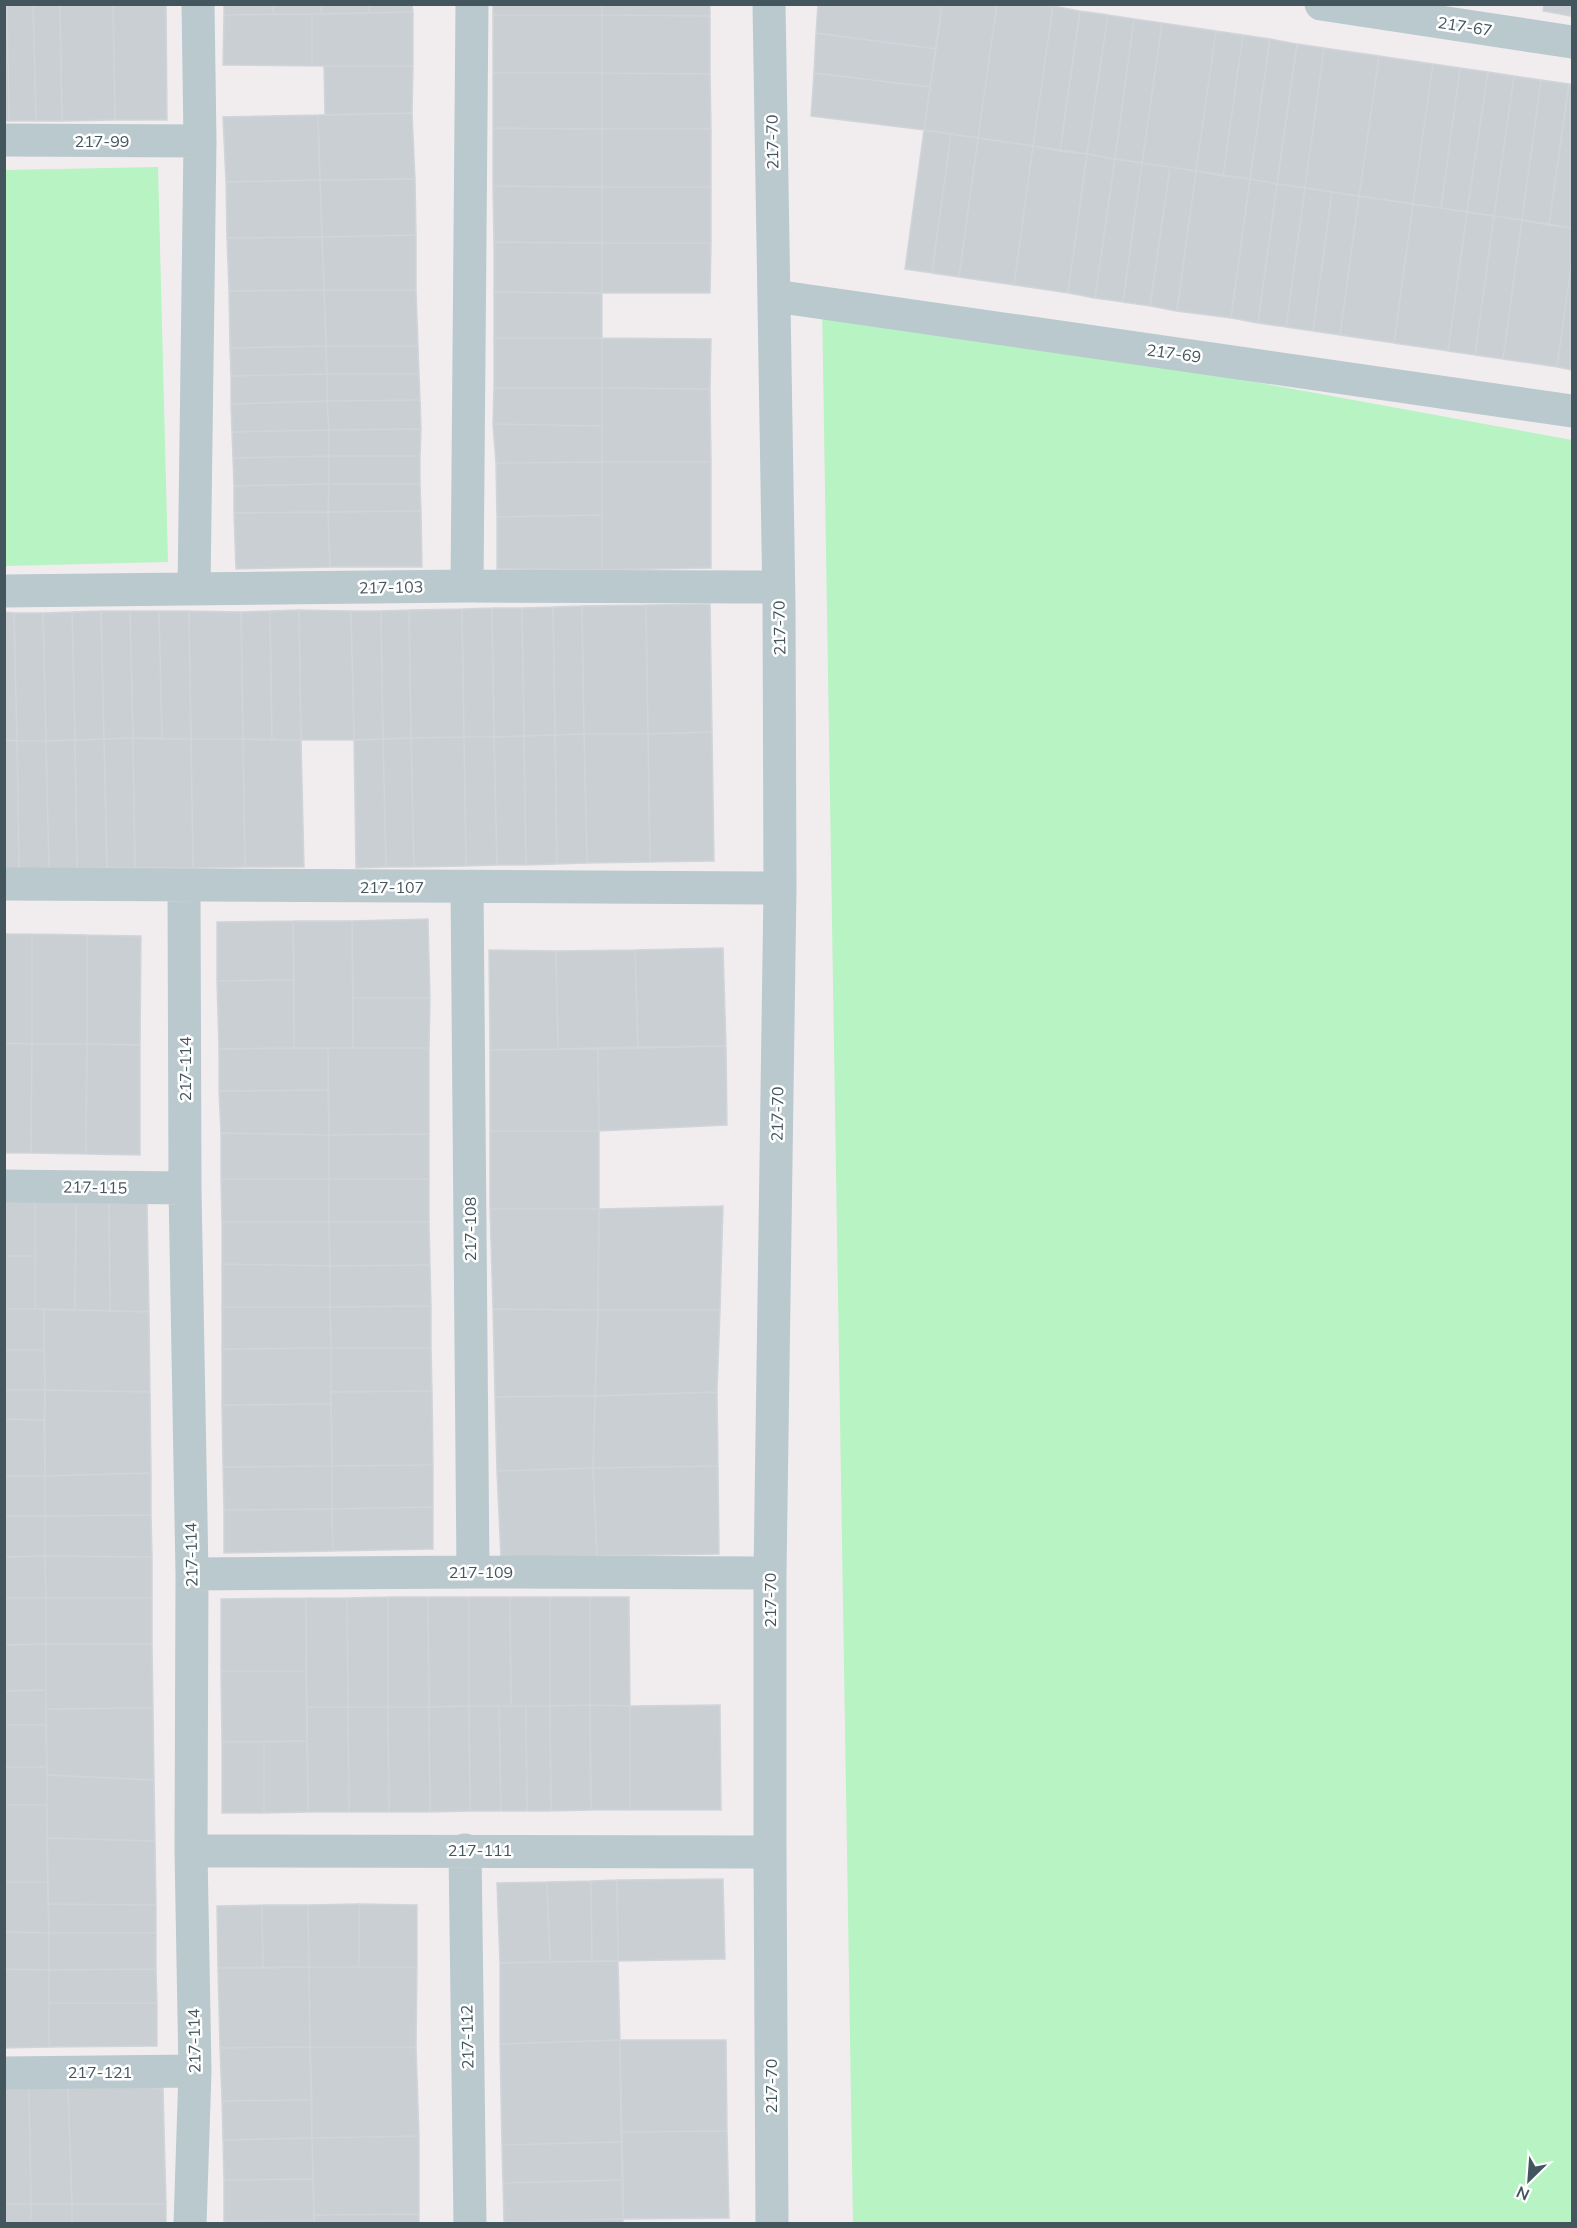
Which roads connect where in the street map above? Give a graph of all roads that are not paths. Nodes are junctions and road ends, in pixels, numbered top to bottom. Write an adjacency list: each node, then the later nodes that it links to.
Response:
1 (198, 4): 7 (street)
2 (472, 4): 10 (street)
3 (770, 4): 8 (street, 217-70)
4 (1321, 4): 5 (street, 217-67)
5 (1572, 42)
6 (4, 140): 7 (street, 217-99)
7 (200, 141): 12 (street)
8 (775, 296): 9 (street, 217-69); 11 (street, 217-70)
9 (1572, 411)
10 (467, 586): 11 (street, 217-103); 12 (street, 217-103)
11 (778, 587): 17 (street, 217-70)
12 (194, 589): 13 (street, 217-103)
13 (4, 591)
14 (4, 884): 15 (street, 217-107)
15 (184, 886): 16 (street, 217-107); 19 (street, 217-114)
16 (467, 887): 17 (street, 217-107); 20 (street, 217-108)
17 (780, 888): 21 (street, 217-70)
18 (4, 1186): 19 (street, 217-115)
19 (185, 1188): 22 (street, 217-114)
20 (473, 1572): 21 (street, 217-109); 22 (street, 217-109)
21 (770, 1573): 25 (street, 217-70)
22 (192, 1574): 24 (street, 217-114)
23 (465, 1850): 24 (street, 217-111); 25 (street, 217-111); 29 (street, 217-112)
24 (191, 1851): 26 (street, 217-114)
25 (770, 1852): 30 (street, 217-70)
26 (195, 2071): 27 (street, 217-121); 28 (street, 217-114)
27 (4, 2073)
28 (190, 2223)
29 (470, 2223)
30 (772, 2223)

